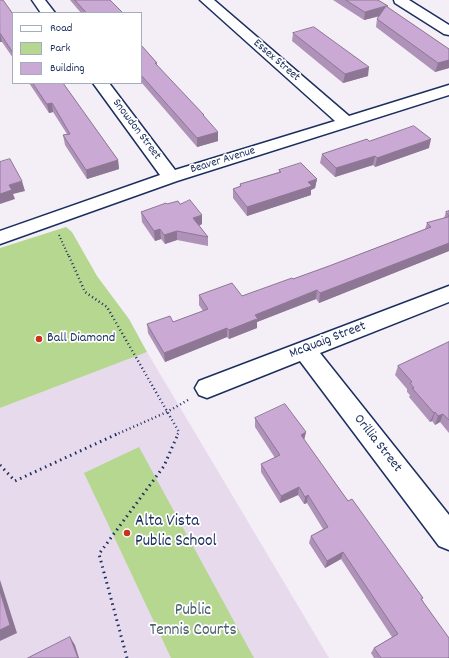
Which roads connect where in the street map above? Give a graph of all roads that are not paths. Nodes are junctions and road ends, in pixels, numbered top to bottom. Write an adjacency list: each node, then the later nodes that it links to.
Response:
1 (38, 0): 4 (street)
2 (206, 0): 8 (street, Essex Street)
3 (400, 0): 5 (street)
4 (47, 12)
5 (449, 31)
6 (102, 84): 9 (street, Snowdon Street)
7 (449, 90): 8 (street, Beaver Avenue)
8 (346, 122): 9 (street, Beaver Avenue)
9 (171, 177): 10 (street, Beaver Avenue)
10 (0, 238)
11 (449, 294): 12 (street, McQuaig Street)
12 (305, 351): 13 (street, McQuaig Street); 14 (street, Orillia Street)
13 (208, 388)
14 (449, 537)

